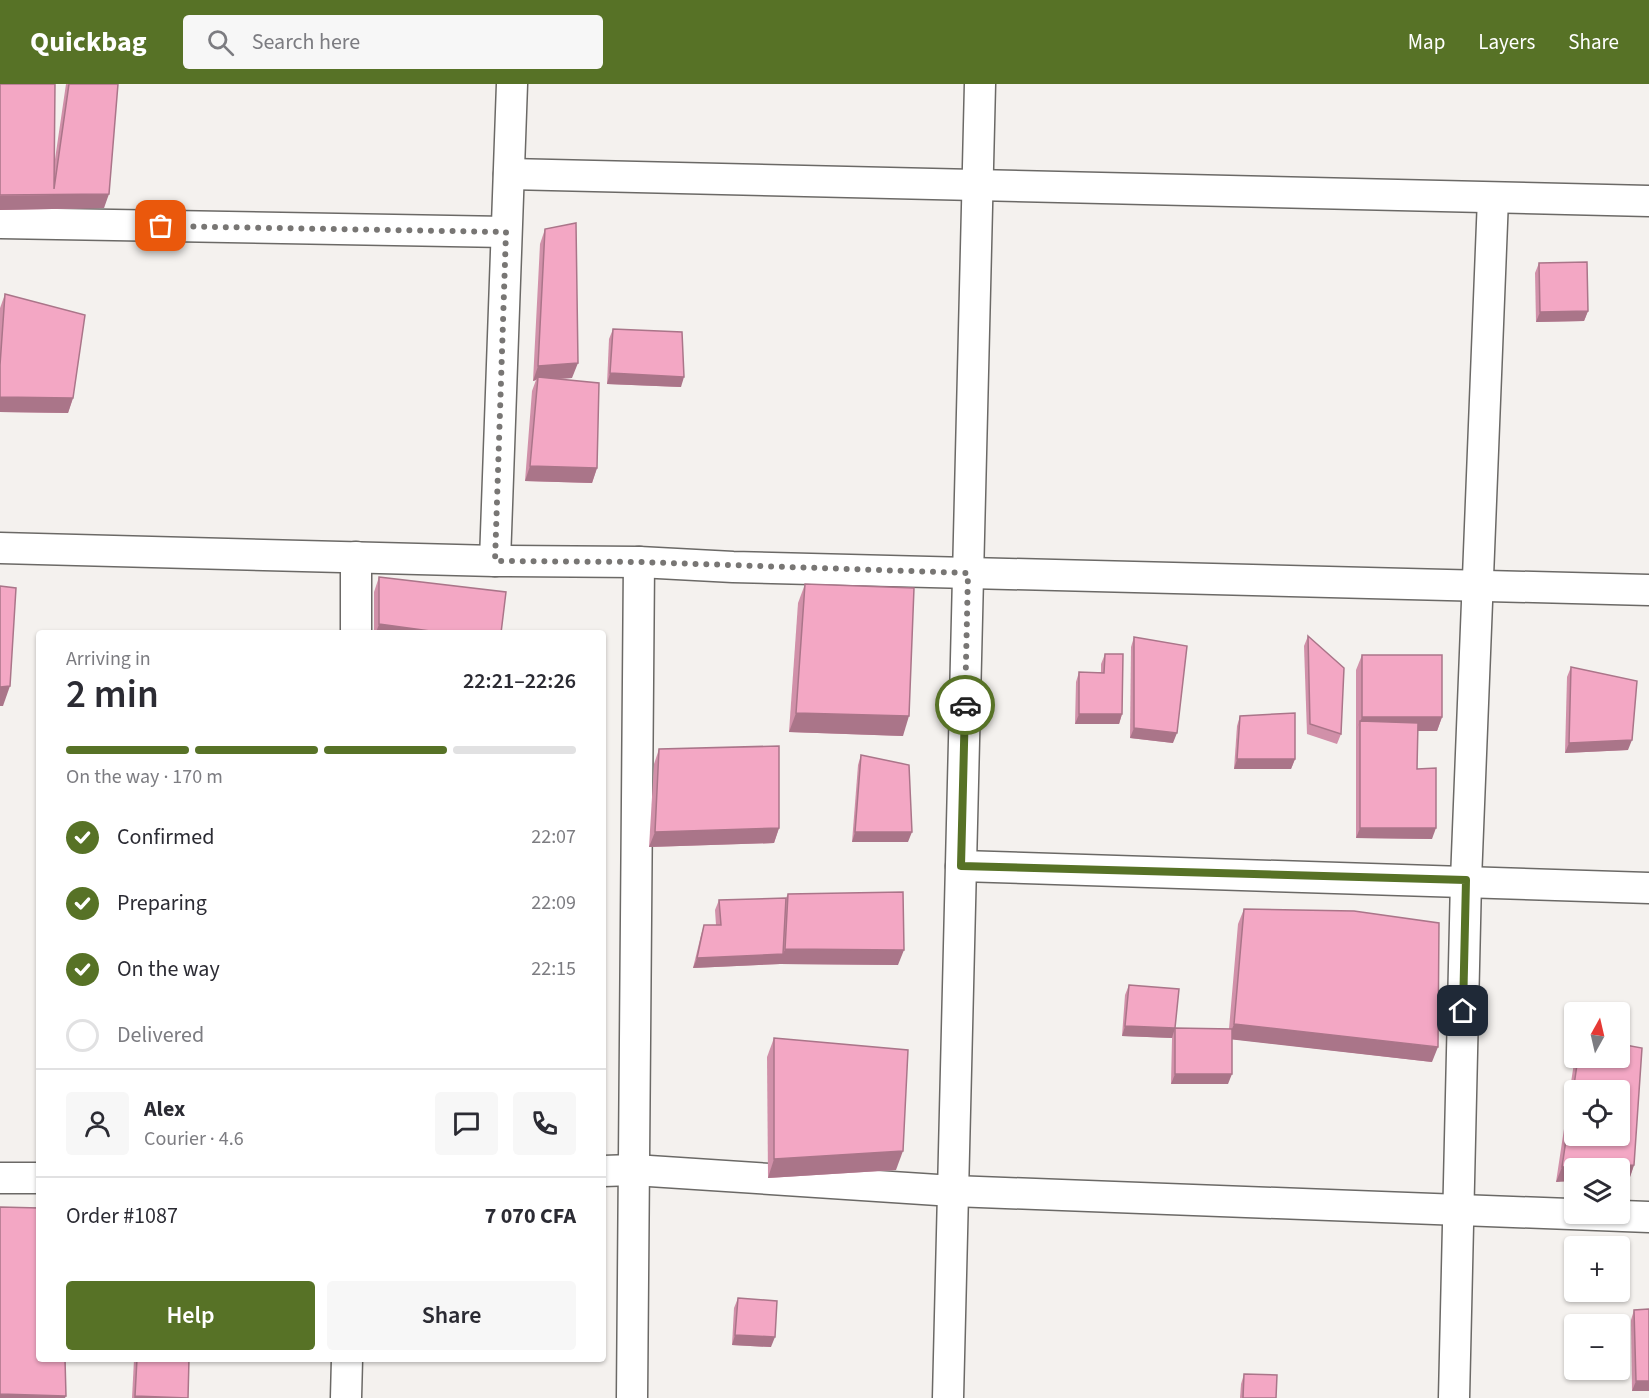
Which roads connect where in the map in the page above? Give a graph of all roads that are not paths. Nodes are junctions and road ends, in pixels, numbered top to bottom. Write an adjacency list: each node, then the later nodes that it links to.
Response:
1 (512, 84): 3 (street)
2 (980, 84): 4 (street)
3 (508, 174): 4 (street); 8 (street)
4 (977, 185): 5 (street); 13 (street)
5 (1493, 198): 6 (street); 14 (street)
6 (1649, 201)
7 (0, 223): 8 (street)
8 (506, 232): 11 (street)
9 (0, 548): 10 (street)
10 (356, 557): 11 (street); 16 (street)
11 (495, 561): 12 (street)
12 (639, 562): 13 (street); 20 (street)
13 (968, 573): 14 (street); 17 (street)
14 (1478, 586): 15 (street); 18 (street)
15 (1649, 590)
16 (356, 630)
17 (961, 866): 18 (street); 24 (street)
18 (1466, 880): 19 (street); 25 (street)
19 (1649, 888)
20 (634, 1170): 21 (street); 24 (street); 29 (street)
21 (606, 1171)
22 (0, 1178): 23 (street)
23 (36, 1178)
24 (953, 1191): 25 (street); 30 (street)
25 (1457, 1212): 26 (street); 31 (street)
26 (1649, 1217)
27 (347, 1362): 28 (street)
28 (346, 1398)
29 (632, 1398)
30 (948, 1398)
31 (1454, 1398)

